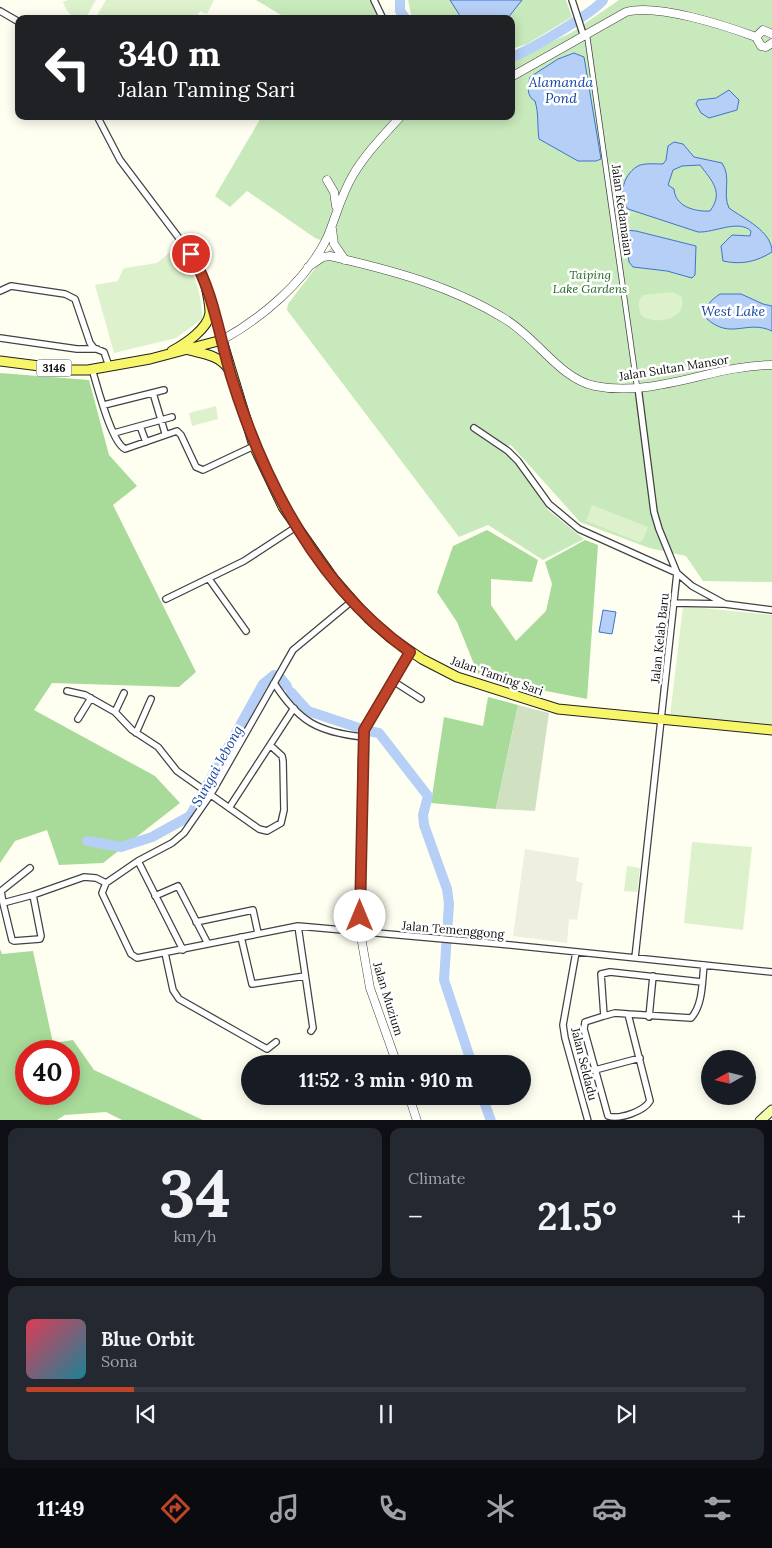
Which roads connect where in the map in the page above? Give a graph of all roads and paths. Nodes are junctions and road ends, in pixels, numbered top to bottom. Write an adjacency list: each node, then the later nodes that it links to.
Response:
1 (374, 0): 4 (street)
2 (572, 0): 7 (street)
3 (0, 11): 5 (street)
4 (381, 15)
5 (15, 20)
6 (772, 34): 8 (street)
7 (586, 36): 8 (street); 10 (street); 31 (street, Jalan Kedamaian)
8 (756, 37): 9 (street)
9 (772, 43)
10 (515, 75)
11 (99, 120): 19 (street)
12 (397, 120): 14 (street)
13 (327, 180): 14 (street)
14 (336, 210): 15 (street)
15 (332, 225): 16 (street); 17 (street)
16 (322, 248): 17 (street); 18 (street)
17 (345, 260): 18 (street); 31 (street, Jalan Sultan Mansor)
18 (308, 267): 22 (street)
19 (206, 286): 22 (street); 25 (main road)
20 (0, 291): 23 (street)
21 (0, 338): 23 (street)
22 (222, 340): 24 (main road, 3146); 30 (main road, Jalan Taming Sari)
23 (97, 349): 28 (street)
24 (186, 350): 25 (main road, 3146); 30 (main road)
25 (165, 355): 28 (main road, 3146)
26 (0, 361): 29 (main road, 3146)
27 (772, 365): 31 (street, Jalan Sultan Mansor)
28 (109, 366): 29 (main road, 3146)
29 (92, 369): 34 (street)
30 (230, 373): 42 (main road, Jalan Taming Sari)
31 (637, 387): 44 (street, Jalan Kedamaian)
32 (164, 390): 33 (street)
33 (153, 393): 34 (street); 36 (street)
34 (104, 405): 39 (street)
35 (172, 417): 36 (street)
36 (161, 420): 37 (street); 40 (street)
37 (140, 426): 39 (street); 41 (street)
38 (474, 428): 44 (street)
39 (114, 433): 41 (street)
40 (165, 433): 41 (street); 42 (street)
41 (146, 442)
42 (254, 446): 43 (main road, Jalan Taming Sari)
43 (296, 527): 45 (street); 47 (main road, Jalan Taming Sari)
44 (677, 573): 48 (street, Jalan Kelab Baru); 49 (street)
45 (209, 579): 46 (street); 51 (street)
46 (166, 599)
47 (352, 602): 52 (main road, Jalan Taming Sari); 54 (street)
48 (674, 603): 49 (street); 63 (street, Jalan Kelab Baru)
49 (726, 604): 50 (street)
50 (772, 610)
51 (246, 631)
52 (410, 652): 53 (street, Jalan Muzium); 63 (main road, Jalan Taming Sari)
53 (394, 681): 59 (street); 66 (street, Jalan Muzium)
54 (274, 682): 60 (street); 68 (street)
55 (67, 691): 57 (street)
56 (124, 693): 61 (street)
57 (91, 698): 61 (street); 62 (street)
58 (152, 699): 65 (street)
59 (421, 699)
60 (294, 708): 66 (street); 67 (street)
61 (115, 712): 65 (street)
62 (78, 719)
63 (662, 720): 64 (main road, Jalan Taming Sari); 85 (street, Jalan Kelab Baru)
64 (772, 730)
65 (136, 732): 68 (street)
66 (363, 737): 78 (street, Jalan Muzium)
67 (271, 746): 69 (street); 69 (street)
68 (211, 794): 69 (street); 70 (street)
69 (229, 808)
70 (138, 861): 72 (street); 74 (street)
71 (30, 868): 75 (street)
72 (105, 885): 73 (street); 84 (street, Jalan Temenggong)
73 (33, 895): 75 (street); 75 (street)
74 (156, 896): 76 (street); 82 (street)
75 (3, 903)
76 (196, 922): 79 (street); 81 (street)
77 (298, 926): 78 (street, Jalan Temenggong); 79 (street, Jalan Temenggong); 88 (street)
78 (360, 931): 83 (street, Jalan Temenggong); 96 (street, Jalan Muzium)
79 (258, 933): 80 (street, Jalan Temenggong)
80 (241, 937): 81 (street, Jalan Temenggong); 88 (street)
81 (208, 944): 82 (street, Jalan Temenggong)
82 (182, 950): 84 (street, Jalan Temenggong)
83 (576, 952): 85 (street, Jalan Temenggong); 102 (street, Jalan Seldadu)
84 (165, 953): 95 (street)
85 (635, 958): 86 (street, Jalan Temenggong)
86 (704, 965): 87 (street, Jalan Temenggong); 90 (street)
87 (772, 972)
88 (305, 976): 94 (street)
89 (653, 976): 90 (street); 92 (street); 93 (street)
90 (702, 982): 93 (street)
91 (628, 1014): 92 (street); 93 (street); 97 (street)
92 (604, 1016): 98 (street)
93 (649, 1017)
94 (311, 1030)
95 (276, 1042)
96 (394, 1055)
97 (640, 1058): 98 (street); 98 (street)
98 (595, 1070)
99 (412, 1105): 101 (street)
100 (772, 1110): 103 (main road)
101 (418, 1120)
102 (588, 1120)
103 (760, 1120)

